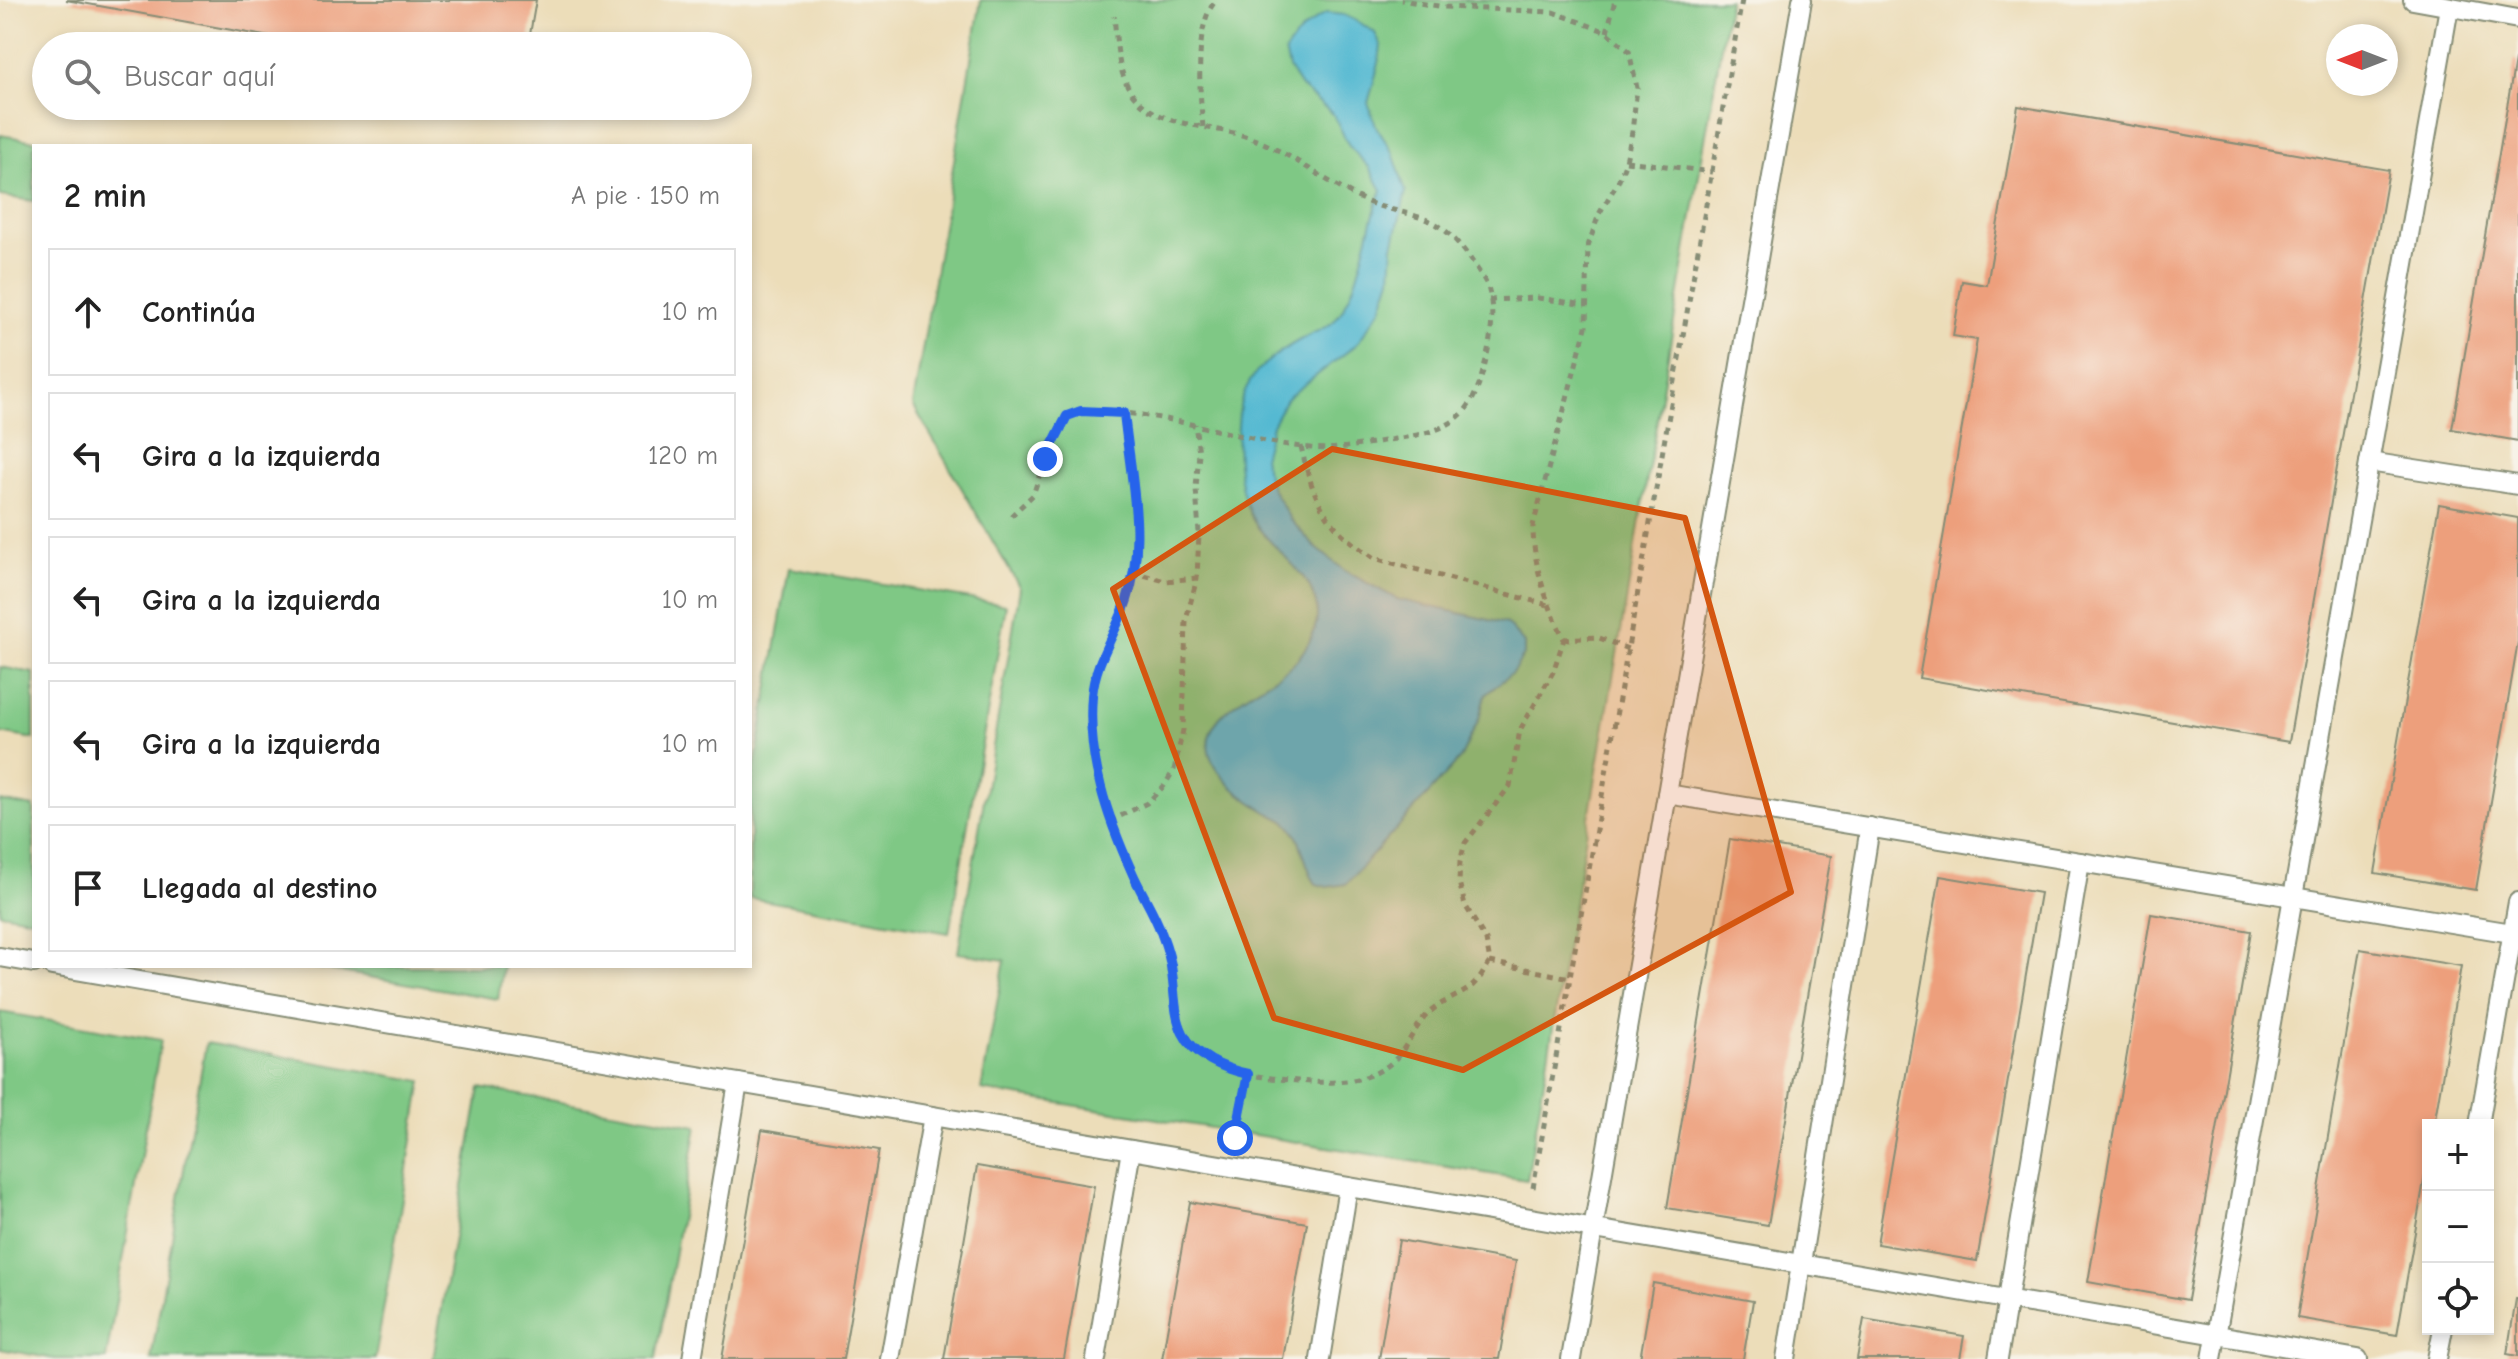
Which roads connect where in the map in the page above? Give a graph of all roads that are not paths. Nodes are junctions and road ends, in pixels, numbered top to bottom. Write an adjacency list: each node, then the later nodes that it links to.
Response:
1 (1802, 0): 7 (lane)
2 (2413, 0): 3 (lane)
3 (2449, 7): 4 (lane); 5 (lane)
4 (2518, 19)
5 (2369, 462): 6 (lane); 10 (lane)
6 (2518, 485)
7 (1667, 794): 8 (lane); 21 (lane)
8 (1870, 827): 9 (lane); 22 (lane)
9 (2080, 862): 10 (lane); 23 (lane)
10 (2293, 897): 12 (lane); 24 (lane)
11 (2518, 902): 12 (lane)
12 (2515, 933): 18 (lane)
13 (0, 957): 14 (lane)
14 (32, 963)
15 (64, 968): 16 (lane)
16 (738, 1083): 17 (lane); 26 (lane)
17 (933, 1116): 19 (lane); 27 (lane)
18 (2480, 1119)
19 (1131, 1150): 20 (lane); 28 (lane)
20 (1348, 1187): 21 (lane); 29 (lane)
21 (1593, 1229): 22 (lane); 30 (lane)
22 (1801, 1264): 23 (lane); 31 (lane)
23 (2008, 1299): 24 (lane); 32 (lane)
24 (2217, 1335): 33 (lane); 34 (lane)
25 (2442, 1335): 35 (lane)
26 (692, 1359)
27 (890, 1359)
28 (1096, 1359)
29 (1320, 1359)
30 (1571, 1359)
31 (1786, 1359)
32 (1998, 1359)
33 (2212, 1359)
34 (2358, 1359)
35 (2437, 1359)

